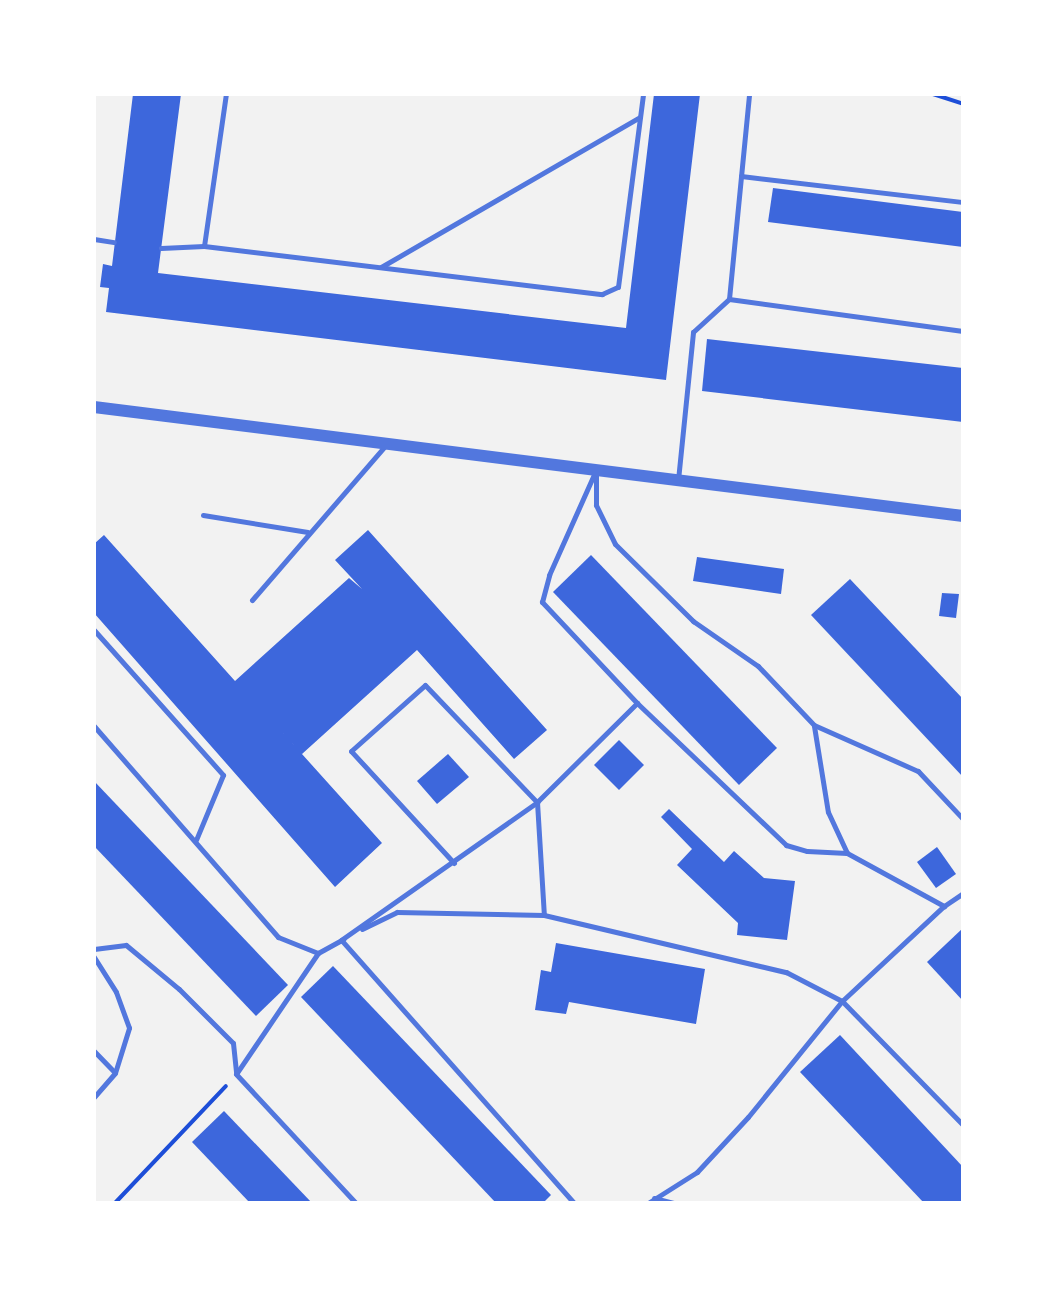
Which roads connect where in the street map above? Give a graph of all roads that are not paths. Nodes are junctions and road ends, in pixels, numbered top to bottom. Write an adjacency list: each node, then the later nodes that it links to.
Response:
1 (226, 94): 9 (lane)
2 (643, 94): 4 (lane)
3 (749, 94): 5 (lane)
4 (640, 117): 11 (lane); 11 (lane)
5 (741, 176): 6 (lane); 12 (lane)
6 (963, 202)
7 (94, 239): 8 (lane)
8 (114, 242)
9 (204, 246): 10 (lane); 11 (lane)
10 (161, 248)
11 (380, 267)
12 (729, 299): 13 (lane); 17 (lane)
13 (963, 331)
14 (94, 407): 15 (street)
15 (389, 443): 16 (street); 20 (lane)
16 (596, 469): 17 (street); 23 (lane); 24 (lane)
17 (678, 480): 19 (street)
18 (203, 515): 20 (lane)
19 (963, 516)
20 (309, 532): 21 (lane)
21 (252, 600)
22 (94, 630): 28 (lane)
23 (637, 703): 26 (lane); 29 (lane)
24 (814, 725): 27 (lane); 29 (lane)
25 (94, 726): 28 (lane)
26 (537, 802): 30 (lane); 30 (lane); 33 (lane)
27 (963, 819)
28 (196, 840): 36 (lane)
29 (847, 853): 32 (lane)
30 (454, 863): 34 (lane)
31 (963, 893): 32 (lane)
32 (944, 906): 38 (lane)
33 (544, 915): 34 (lane); 38 (lane)
34 (341, 940): 36 (lane); 46 (lane)
35 (94, 949): 41 (lane)
36 (318, 953): 41 (lane)
37 (94, 957): 40 (lane)
38 (842, 1001): 43 (lane); 44 (lane)
39 (94, 1051): 40 (lane)
40 (115, 1073): 42 (lane)
41 (236, 1074): 45 (lane)
42 (94, 1097)
43 (963, 1125)
44 (651, 1200): 47 (lane)
45 (356, 1203)
46 (574, 1203)
47 (674, 1203)

